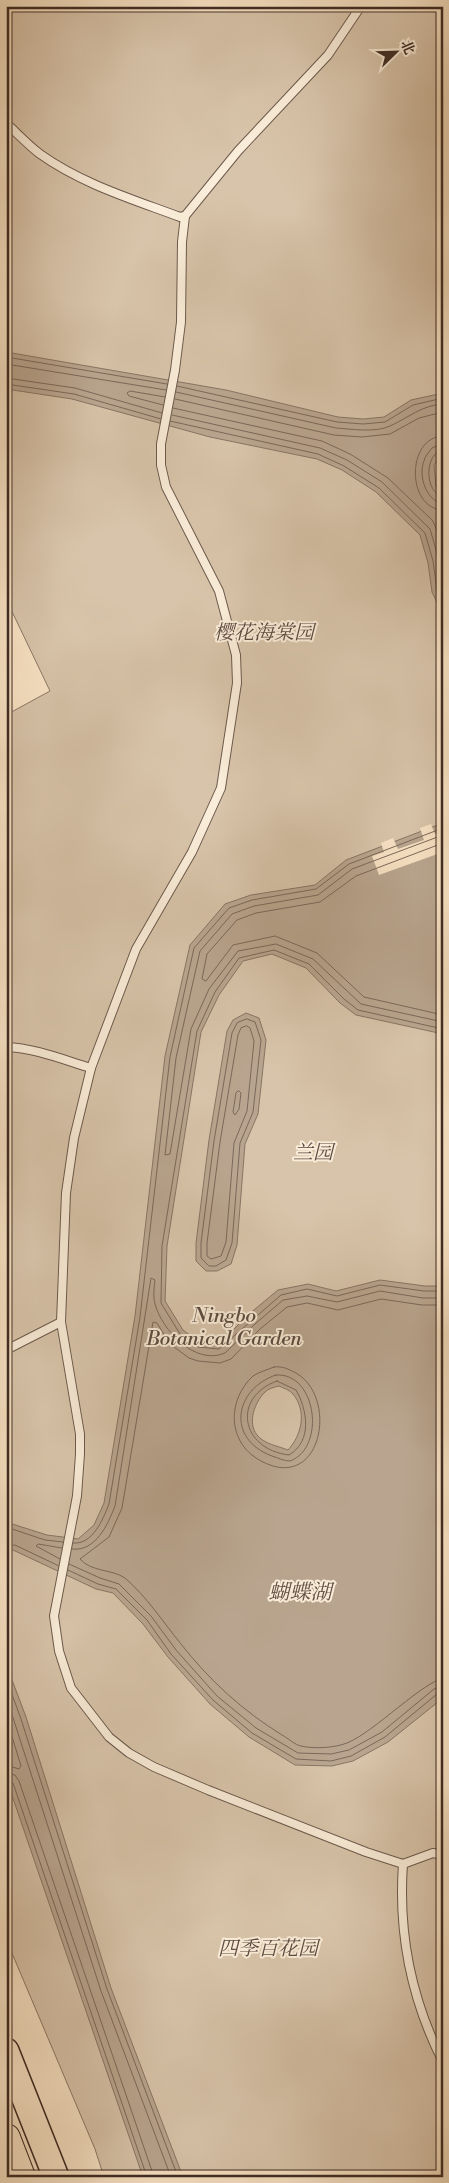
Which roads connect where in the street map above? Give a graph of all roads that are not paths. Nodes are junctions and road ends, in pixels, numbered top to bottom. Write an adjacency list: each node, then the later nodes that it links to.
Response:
1 (361, 6): 3 (lane)
2 (6, 123): 3 (lane)
3 (185, 216): 5 (lane)
4 (6, 1048): 5 (lane)
5 (91, 1068): 6 (lane)
6 (61, 1322): 7 (lane); 9 (lane)
7 (6, 1350)
8 (443, 1855): 9 (lane)
9 (403, 1864): 11 (lane)
10 (6, 2050): 14 (main road)
11 (442, 2058)
12 (6, 2138): 13 (highway)
13 (21, 2177)
14 (56, 2177)

